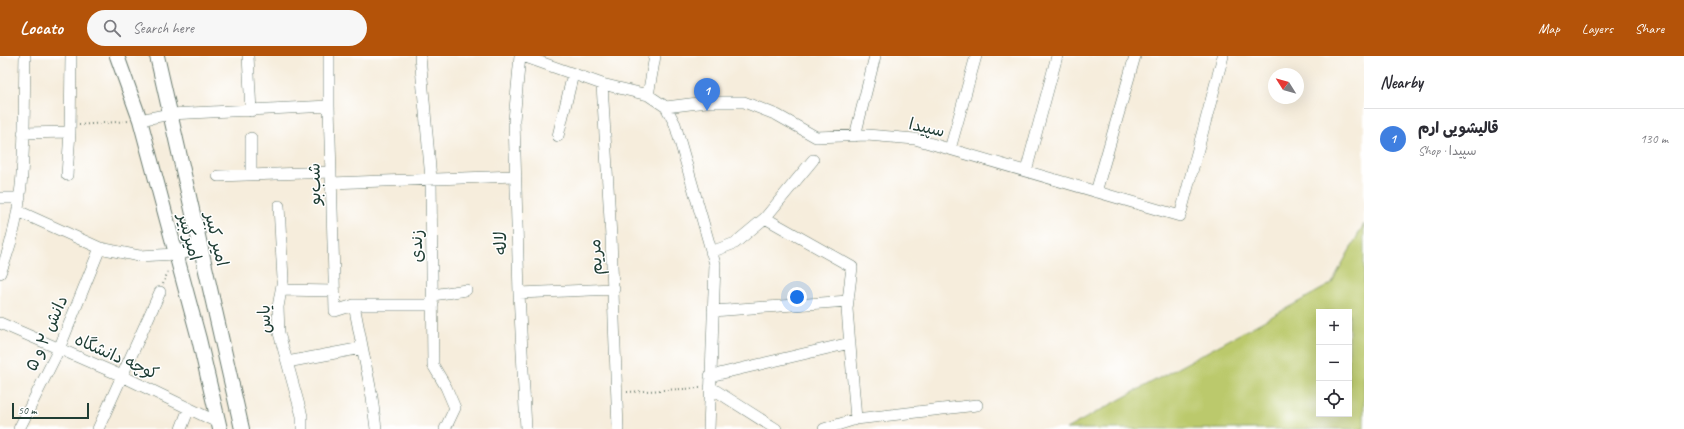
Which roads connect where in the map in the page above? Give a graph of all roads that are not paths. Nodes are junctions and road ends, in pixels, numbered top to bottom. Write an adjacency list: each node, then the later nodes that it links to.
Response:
1 (25, 56): 24 (street)
2 (71, 56): 23 (street)
3 (117, 56): 22 (street, امیرکبیر)
4 (157, 56): 21 (street, امیر کبیر)
5 (248, 56): 20 (street)
6 (329, 56): 18 (street, شب‌بو)
7 (420, 56): 36 (street, زندی)
8 (521, 56): 15 (street); 34 (street, لاله)
9 (655, 56): 17 (street)
10 (875, 56): 26 (street)
11 (976, 56): 28 (street)
12 (1057, 56): 30 (street)
13 (1135, 56): 37 (street)
14 (1223, 56): 37 (street, سپیدا)
15 (573, 74): 16 (street); 25 (street)
16 (602, 84): 17 (street); 48 (street, مریم)
17 (648, 95): 19 (street)
18 (329, 106): 20 (street); 35 (street, شب‌بو)
19 (666, 107): 26 (street, سپیدا); 45 (street)
20 (251, 111): 21 (street)
21 (170, 114): 22 (street); 43 (street, امیر کبیر)
22 (140, 120): 46 (street, امیرکبیر)
23 (70, 129): 24 (street); 31 (street)
24 (23, 132): 39 (street)
25 (558, 136)
26 (855, 136): 28 (street, سپیدا)
27 (251, 138): 32 (street)
28 (950, 149): 30 (street, سپیدا)
29 (813, 160): 42 (street)
30 (1026, 171): 37 (street, سپیدا)
31 (67, 175)
32 (251, 175): 33 (street); 35 (street)
33 (218, 176)
34 (516, 176): 36 (street); 53 (street, لاله)
35 (331, 177): 36 (street); 51 (street, شب‌بو)
36 (431, 179): 54 (street, زندی)
37 (1096, 192)
38 (0, 198): 39 (street)
39 (20, 198): 41 (street)
40 (279, 206): 49 (street, یاس)
41 (18, 211): 44 (street); 47 (street)
42 (765, 218): 45 (street); 55 (street)
43 (200, 246): 46 (street); 73 (street, امیر کبیر)
44 (100, 248): 46 (street); 61 (street, دانش ۲ و ۵)
45 (711, 252): 57 (street)
46 (176, 254): 69 (street, امیرکبیر)
47 (0, 273)
48 (614, 289): 53 (street); 78 (street, مریم)
49 (281, 290): 51 (street); 62 (street, یاس)
50 (466, 290): 54 (street)
51 (334, 291): 56 (street, شب‌بو)
52 (160, 292): 63 (street)
53 (518, 293): 77 (street, لاله)
54 (433, 300): 56 (street); 76 (street, زندی)
55 (848, 301): 57 (street); 59 (street)
56 (354, 305): 60 (street)
57 (713, 311): 64 (street)
58 (0, 323): 61 (street, کوچه دانشگاه)
59 (850, 343): 64 (street); 68 (street)
60 (362, 348): 62 (street); 75 (street)
61 (59, 349): 63 (street, کوچه دانشگاه); 70 (street, دانش ۲ و ۵)
62 (287, 362): 74 (street, یاس)
63 (122, 376): 67 (street, کوچه دانشگاه); 71 (street)
64 (710, 376): 65 (street)
65 (710, 387): 79 (street); 80 (street)
66 (977, 405): 68 (street)
67 (189, 408): 69 (street, کوچه دانشگاه); 72 (street)
68 (856, 419): 81 (street)
69 (220, 426)
70 (19, 429)
71 (98, 429)
72 (181, 429)
73 (242, 429)
74 (302, 429)
75 (376, 429)
76 (445, 429)
77 (526, 429)
78 (618, 429)
79 (709, 429)
80 (776, 429)
81 (824, 429)

